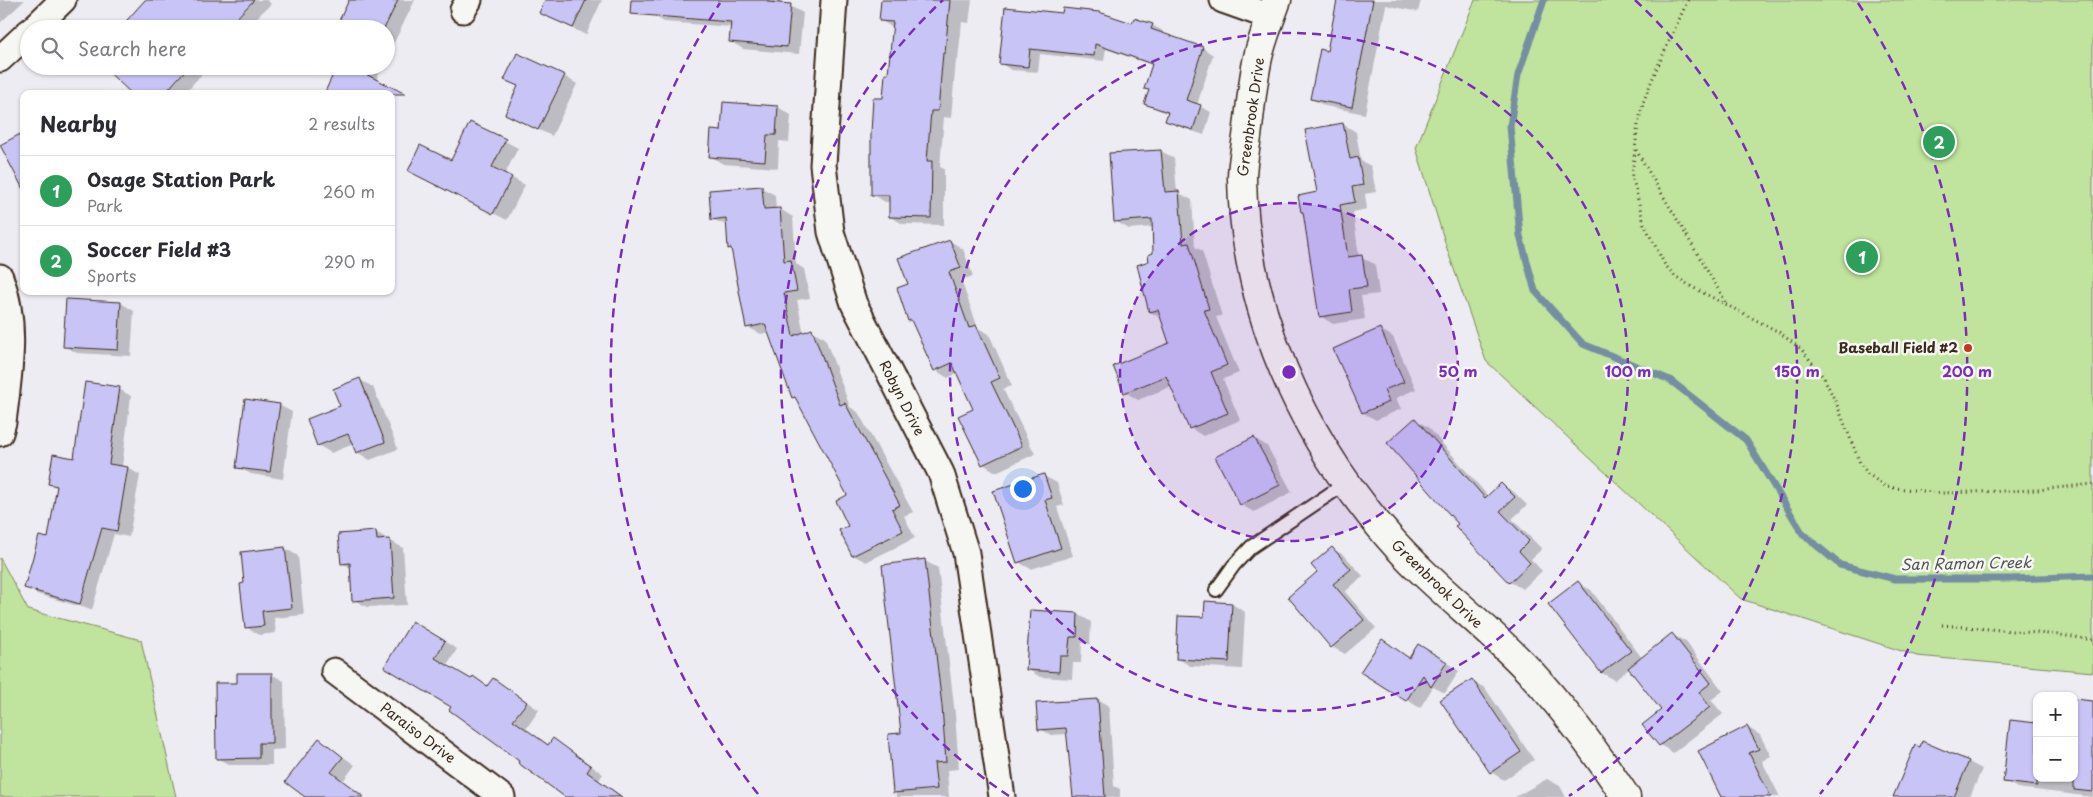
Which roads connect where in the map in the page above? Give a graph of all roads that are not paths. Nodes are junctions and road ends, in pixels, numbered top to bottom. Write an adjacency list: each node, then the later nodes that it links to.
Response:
1 (63, 0): 5 (street)
2 (834, 0): 14 (street, Robyn Drive)
3 (1223, 0): 4 (street)
4 (1274, 9): 10 (street, Greenbrook Drive)
5 (42, 20)
6 (20, 40): 7 (street)
7 (0, 59)
8 (0, 277): 9 (street)
9 (0, 433)
10 (1346, 483): 11 (lane); 15 (street, Greenbrook Drive)
11 (1216, 590)
12 (334, 671): 13 (street, Paraiso Drive)
13 (502, 797)
14 (1002, 797)
15 (1626, 797)

